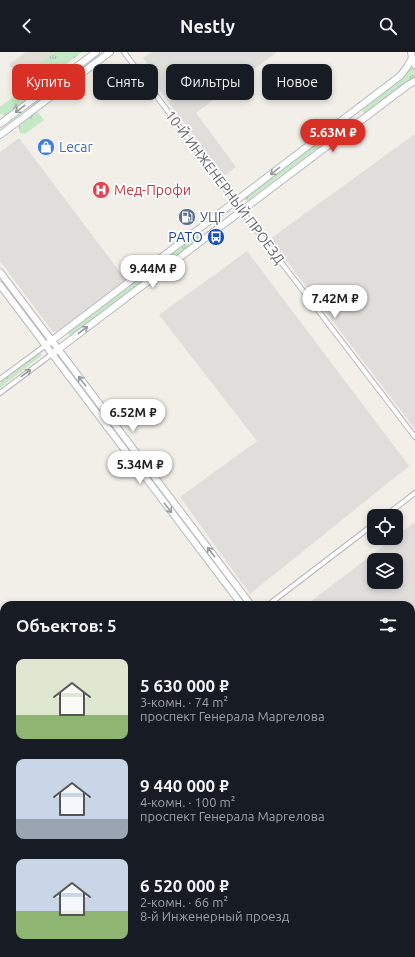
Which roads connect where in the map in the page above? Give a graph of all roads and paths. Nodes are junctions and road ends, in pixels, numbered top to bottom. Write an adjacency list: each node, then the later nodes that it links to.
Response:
1 (96, 52): 8 (street, one-way to 8)
2 (110, 52): 10 (street)
3 (124, 52): 12 (street, 10-Й ИНЖЕНЕРНЫЙ ПРОЕЗД)
4 (412, 55): 5 (street); 7 (street)
5 (415, 65)
6 (415, 81): 9 (street)
7 (347, 116): 9 (street); 12 (street, one-way to 12)
8 (1, 122): 10 (street)
9 (355, 125): 13 (street)
10 (8, 130): 11 (street)
11 (0, 135)
12 (235, 202): 13 (street, 10-Й ИНЖЕНЕРНЫЙ ПРОЕЗД); 14 (street)
13 (242, 210): 15 (street); 26 (street, 10-Й ИНЖЕНЕРНЫЙ ПРОЕЗД)
14 (200, 228): 15 (street); 20 (street)
15 (207, 237): 22 (street, one-way to 15)
16 (0, 272): 18 (street)
17 (0, 285): 19 (street)
18 (36, 319): 19 (street); 20 (street)
19 (29, 324): 21 (street)
20 (52, 340): 21 (street); 22 (street)
21 (46, 345): 23 (street); 24 (street)
22 (58, 349): 23 (street); 30 (street, one-way to 22)
23 (52, 354): 25 (street, one-way to 23); 31 (street, one-way to 31)
24 (0, 380)
25 (0, 393)
26 (415, 437)
27 (415, 493): 28 (street)
28 (394, 509)
29 (367, 529): 34 (street)
30 (221, 565): 31 (street); 33 (street)
31 (215, 570): 32 (street)
32 (239, 601)
33 (248, 601)
34 (273, 601)

